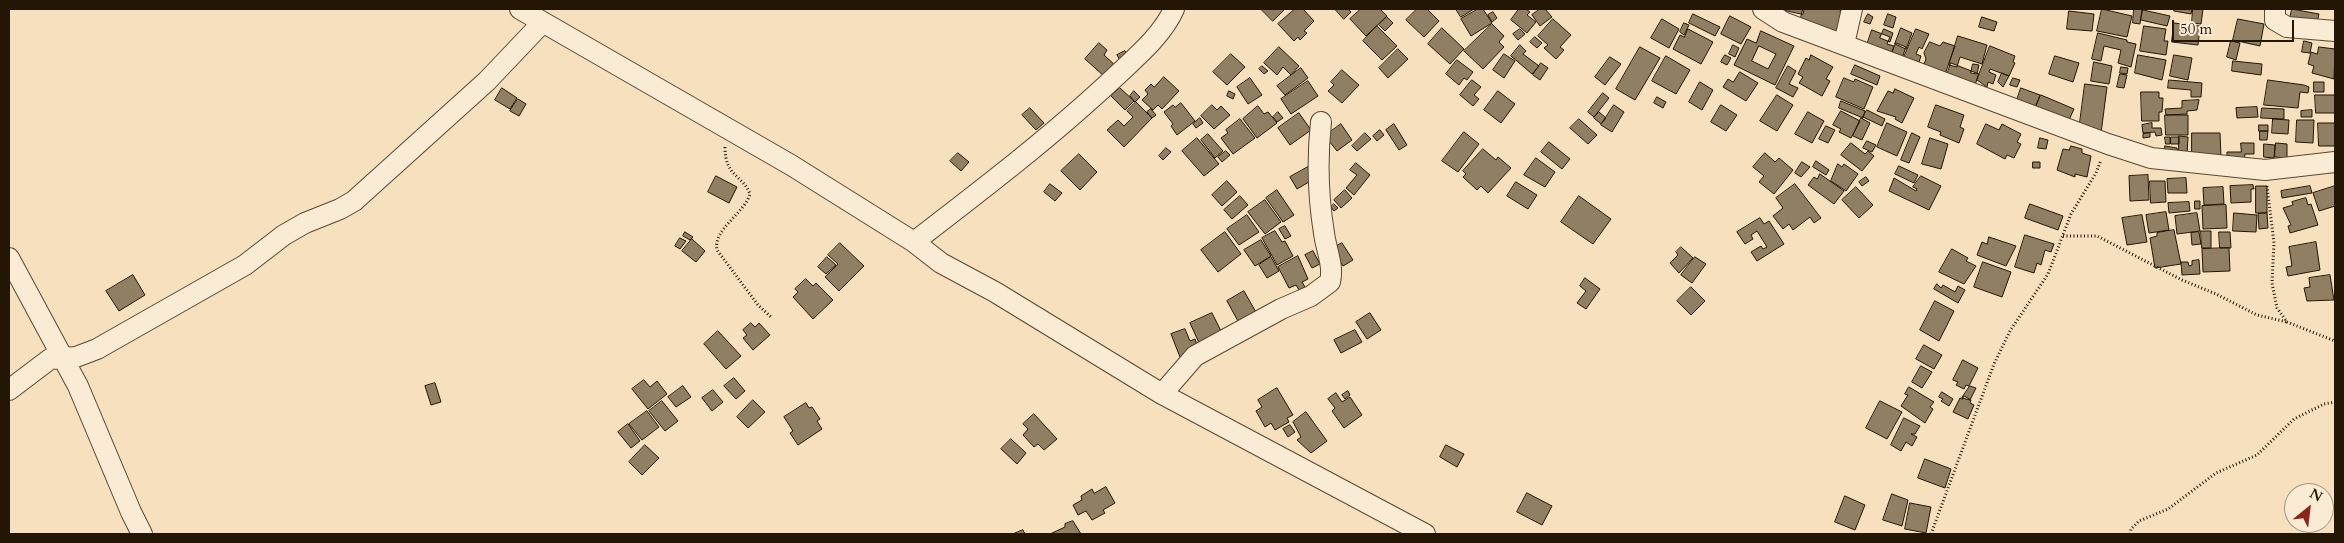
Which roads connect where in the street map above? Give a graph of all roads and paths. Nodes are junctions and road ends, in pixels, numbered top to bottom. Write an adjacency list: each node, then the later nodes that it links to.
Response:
1 (520, 9): 6 (street)
2 (1174, 9): 15 (street)
3 (1763, 9): 8 (street)
4 (1852, 9): 8 (street)
5 (2276, 9): 7 (street)
6 (543, 22): 10 (street); 20 (street)
7 (2335, 31)
8 (1844, 44): 11 (street)
9 (1321, 122): 22 (street)
10 (733, 131): 15 (street); 17 (path)
11 (2108, 144): 13 (street); 14 (path)
12 (2335, 162): 13 (street)
13 (2265, 170): 18 (path)
14 (2062, 236): 18 (path); 26 (path)
15 (914, 242): 22 (street)
16 (9, 258): 20 (street)
17 (771, 317)
18 (2287, 322): 19 (path)
19 (2335, 341)
20 (62, 357): 21 (street); 24 (street)
21 (9, 390)
22 (1162, 394): 25 (street)
23 (2335, 402): 27 (path)
24 (142, 534)
25 (1425, 534)
26 (1931, 534)
27 (2130, 534)

